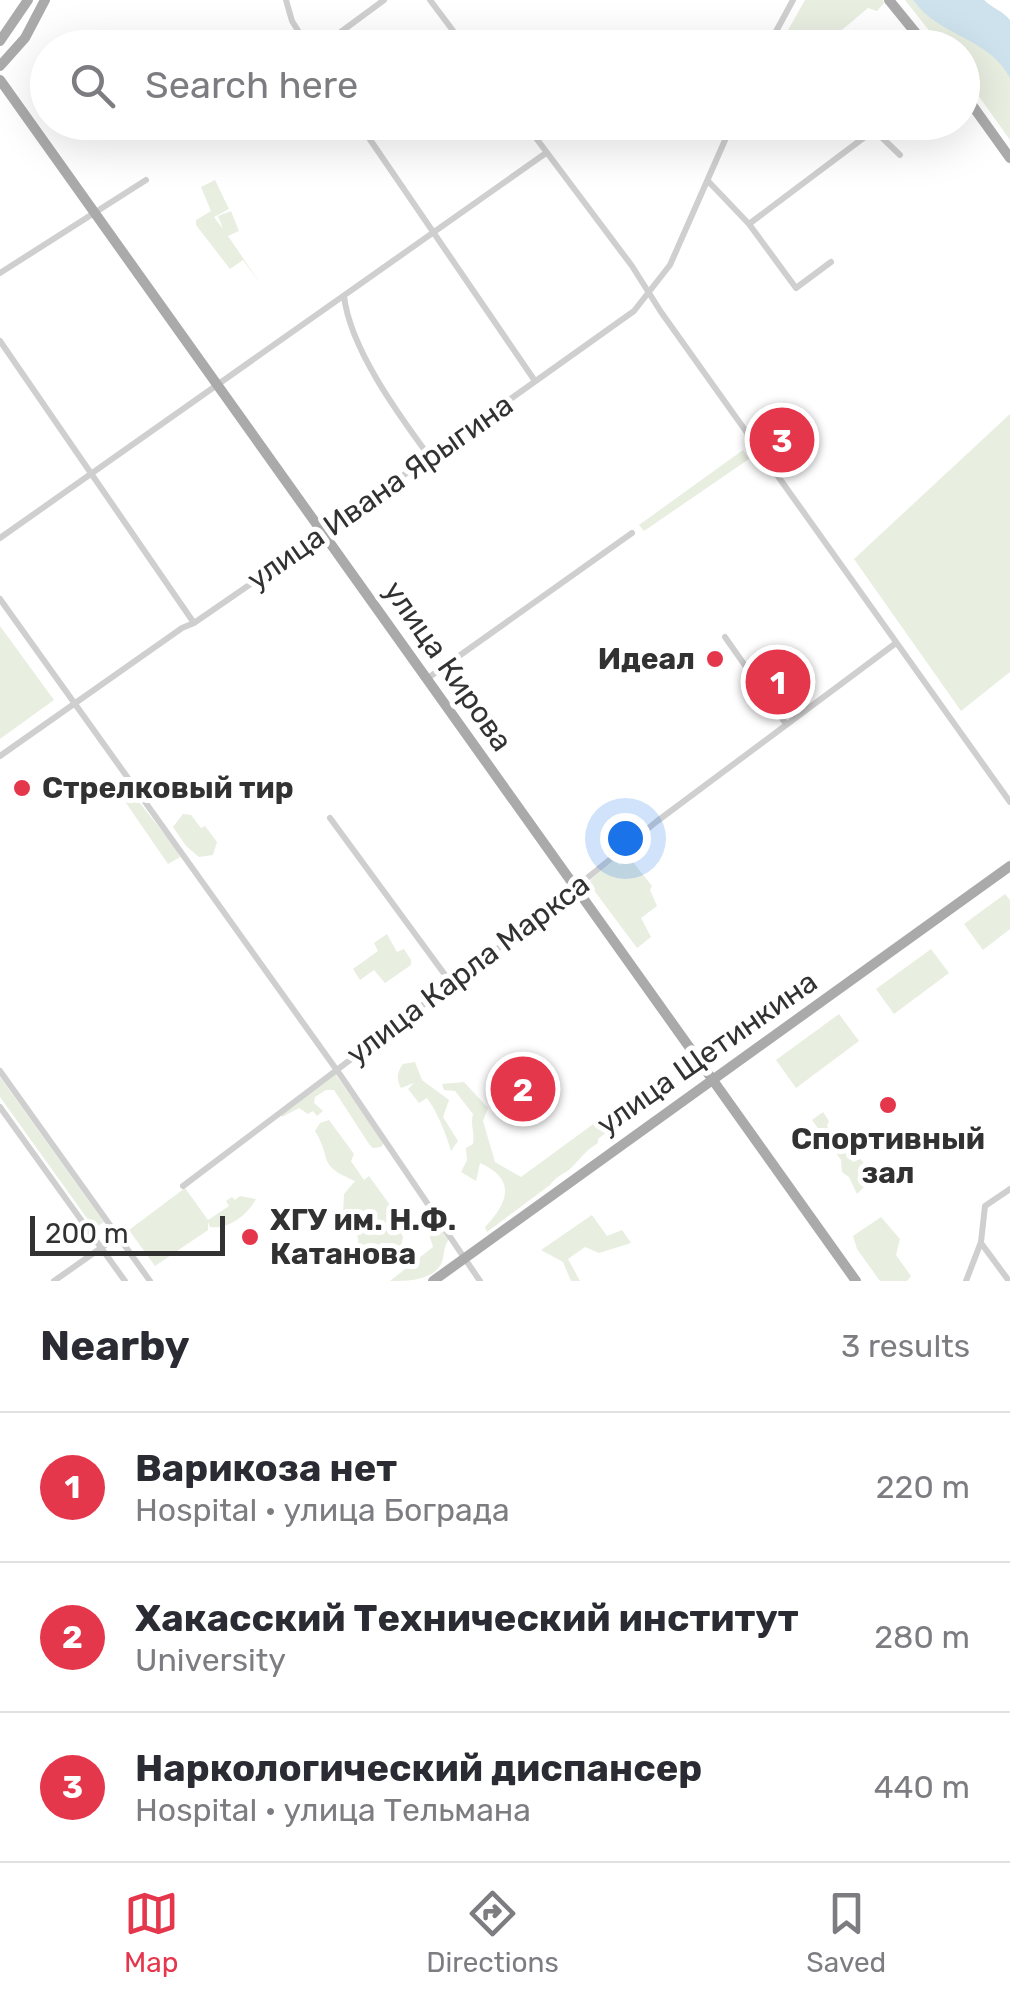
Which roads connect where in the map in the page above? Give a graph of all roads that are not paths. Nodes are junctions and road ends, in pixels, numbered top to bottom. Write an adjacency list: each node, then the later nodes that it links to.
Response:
1 (28, 0): 13 (main road)
2 (44, 0): 14 (main road)
3 (286, 0): 8 (street)
4 (384, 0): 9 (street)
5 (430, 0): 10 (street)
6 (794, 0): 11 (street)
7 (889, 0): 12 (main road)
8 (298, 30)
9 (343, 30)
10 (452, 30)
11 (778, 30)
12 (913, 30)
13 (0, 41)
14 (0, 66)
15 (0, 80): 17 (main road, улица Кирова)
16 (980, 116): 26 (main road)
17 (30, 122)
18 (43, 140): 29 (main road, улица Кирова)
19 (371, 140): 31 (street)
20 (537, 140): 24 (street)
21 (725, 140): 28 (street, улица Ивана Ярыгина)
22 (861, 140): 30 (street)
23 (884, 140): 25 (street)
24 (546, 153): 31 (street); 34 (street)
25 (900, 155)
26 (1010, 158)
27 (146, 180): 29 (street)
28 (708, 181): 30 (street); 34 (street, улица Ивана Ярыгина)
29 (94, 212): 33 (street); 38 (main road, улица Кирова)
30 (749, 224): 32 (street)
31 (435, 232): 35 (street); 37 (street)
32 (831, 262)
33 (0, 273)
34 (650, 294): 37 (street, улица Ивана Ярыгина); 47 (street)
35 (344, 296): 38 (street); 39 (street)
36 (0, 341): 40 (street)
37 (535, 381): 39 (street, улица Ивана Ярыгина)
38 (217, 385): 40 (street); 41 (main road, улица Кирова)
39 (429, 456): 41 (street, улица Ивана Ярыгина)
40 (93, 474): 43 (street); 45 (street)
41 (322, 532): 45 (street, улица Ивана Ярыгина); 48 (main road, улица Кирова)
42 (632, 534): 48 (street)
43 (0, 538)
44 (0, 599): 49 (street)
45 (194, 624): 49 (street, улица Ивана Ярыгина)
46 (725, 637): 50 (street)
47 (896, 643): 50 (street, улица Карла Маркса); 52 (street)
48 (427, 679): 55 (main road, улица Кирова)
49 (75, 705): 51 (street, улица Ивана Ярыгина); 57 (street)
50 (786, 724): 55 (street, улица Карла Маркса)
51 (0, 756)
52 (1010, 802)
53 (330, 818): 56 (street)
54 (1010, 866): 59 (main road, улица Щетинкина)
55 (576, 888): 56 (street, улица Карла Маркса); 59 (main road, улица Кирова)
56 (451, 983): 57 (street, улица Карла Маркса)
57 (336, 1069): 61 (street, улица Карла Маркса); 66 (street)
58 (0, 1071): 63 (street)
59 (713, 1081): 66 (main road, улица Щетинкина); 72 (main road, улица Кирова)
60 (0, 1108): 65 (street)
61 (182, 1186)
62 (1010, 1189): 64 (street)
63 (118, 1236): 65 (street); 69 (street)
64 (980, 1242): 73 (street); 74 (street)
65 (101, 1248): 67 (street); 68 (street)
66 (464, 1257): 70 (main road, улица Щетинкина); 71 (street)
67 (54, 1281)
68 (125, 1281)
69 (150, 1281)
70 (433, 1281)
71 (480, 1281)
72 (856, 1281)
73 (966, 1281)
74 (1009, 1281)

